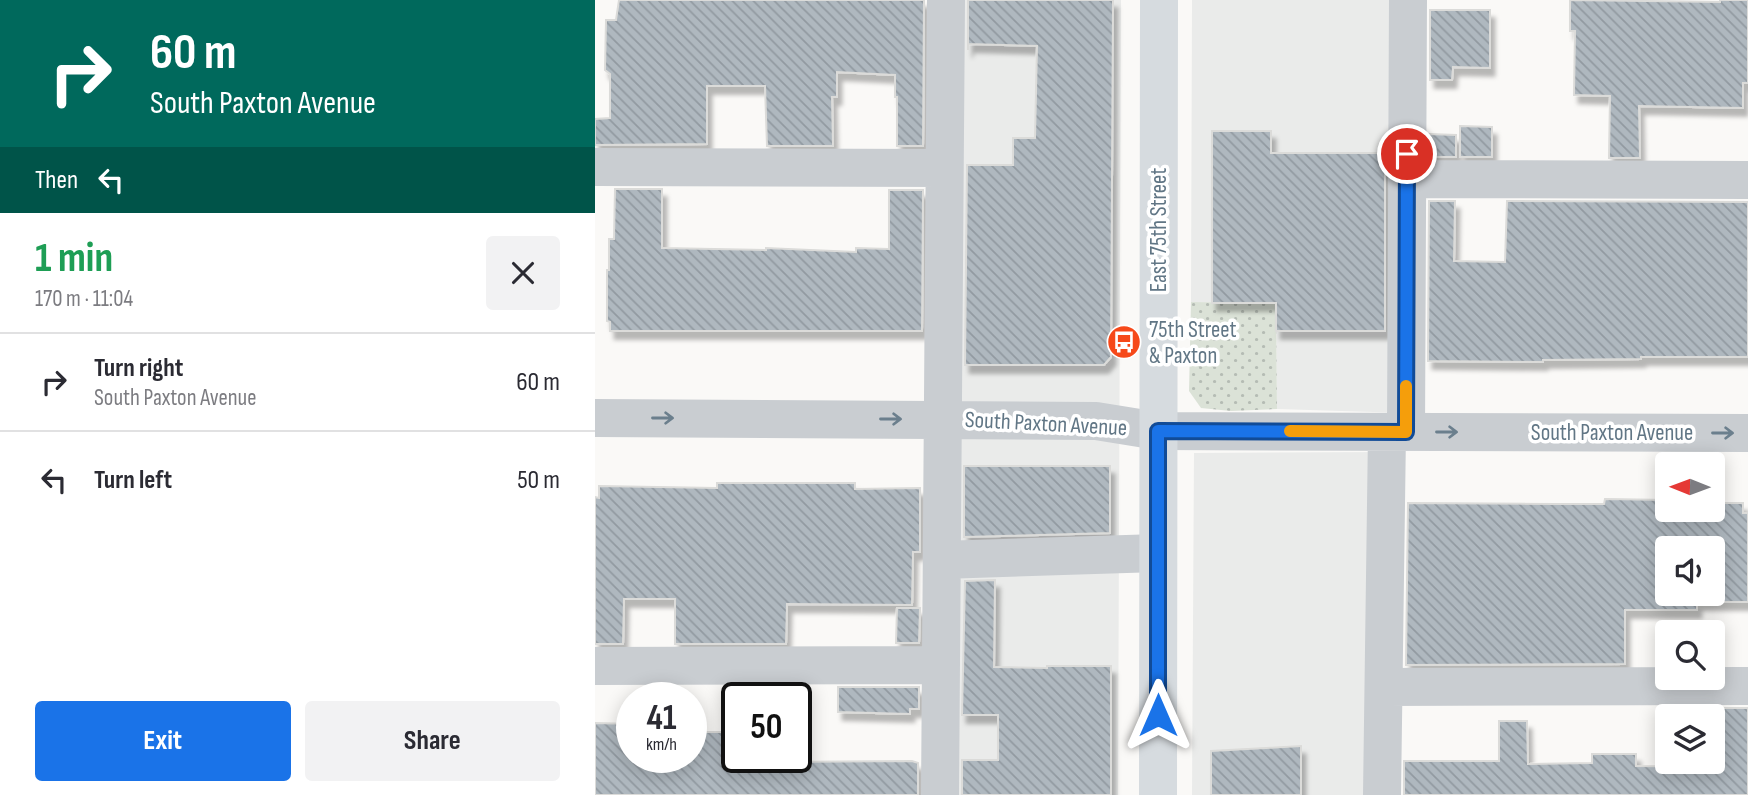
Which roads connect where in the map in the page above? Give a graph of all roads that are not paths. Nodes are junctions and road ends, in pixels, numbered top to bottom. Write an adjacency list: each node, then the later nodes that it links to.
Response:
1 (946, 0): 5 (street)
2 (1159, 0): 10 (main road, East 75th Street)
3 (1408, 0): 6 (street)
4 (595, 167): 5 (street)
5 (944, 168): 9 (street)
6 (1407, 179): 7 (street); 11 (street)
7 (1748, 180)
8 (595, 418): 9 (street, South Paxton Avenue, one-way to 9)
9 (943, 419): 10 (street, South Paxton Avenue); 14 (street)
10 (1158, 431): 11 (street, South Paxton Avenue); 13 (main road, East 75th Street)
11 (1397, 432): 12 (street, South Paxton Avenue, one-way to 12); 18 (street)
12 (1748, 433)
13 (1158, 553): 14 (street); 20 (main road, East 75th Street)
14 (942, 560): 15 (street)
15 (941, 665): 16 (street); 19 (street)
16 (595, 666)
17 (1748, 686): 18 (street)
18 (1384, 687): 21 (street)
19 (940, 795)
20 (1157, 795)
21 (1382, 795)

